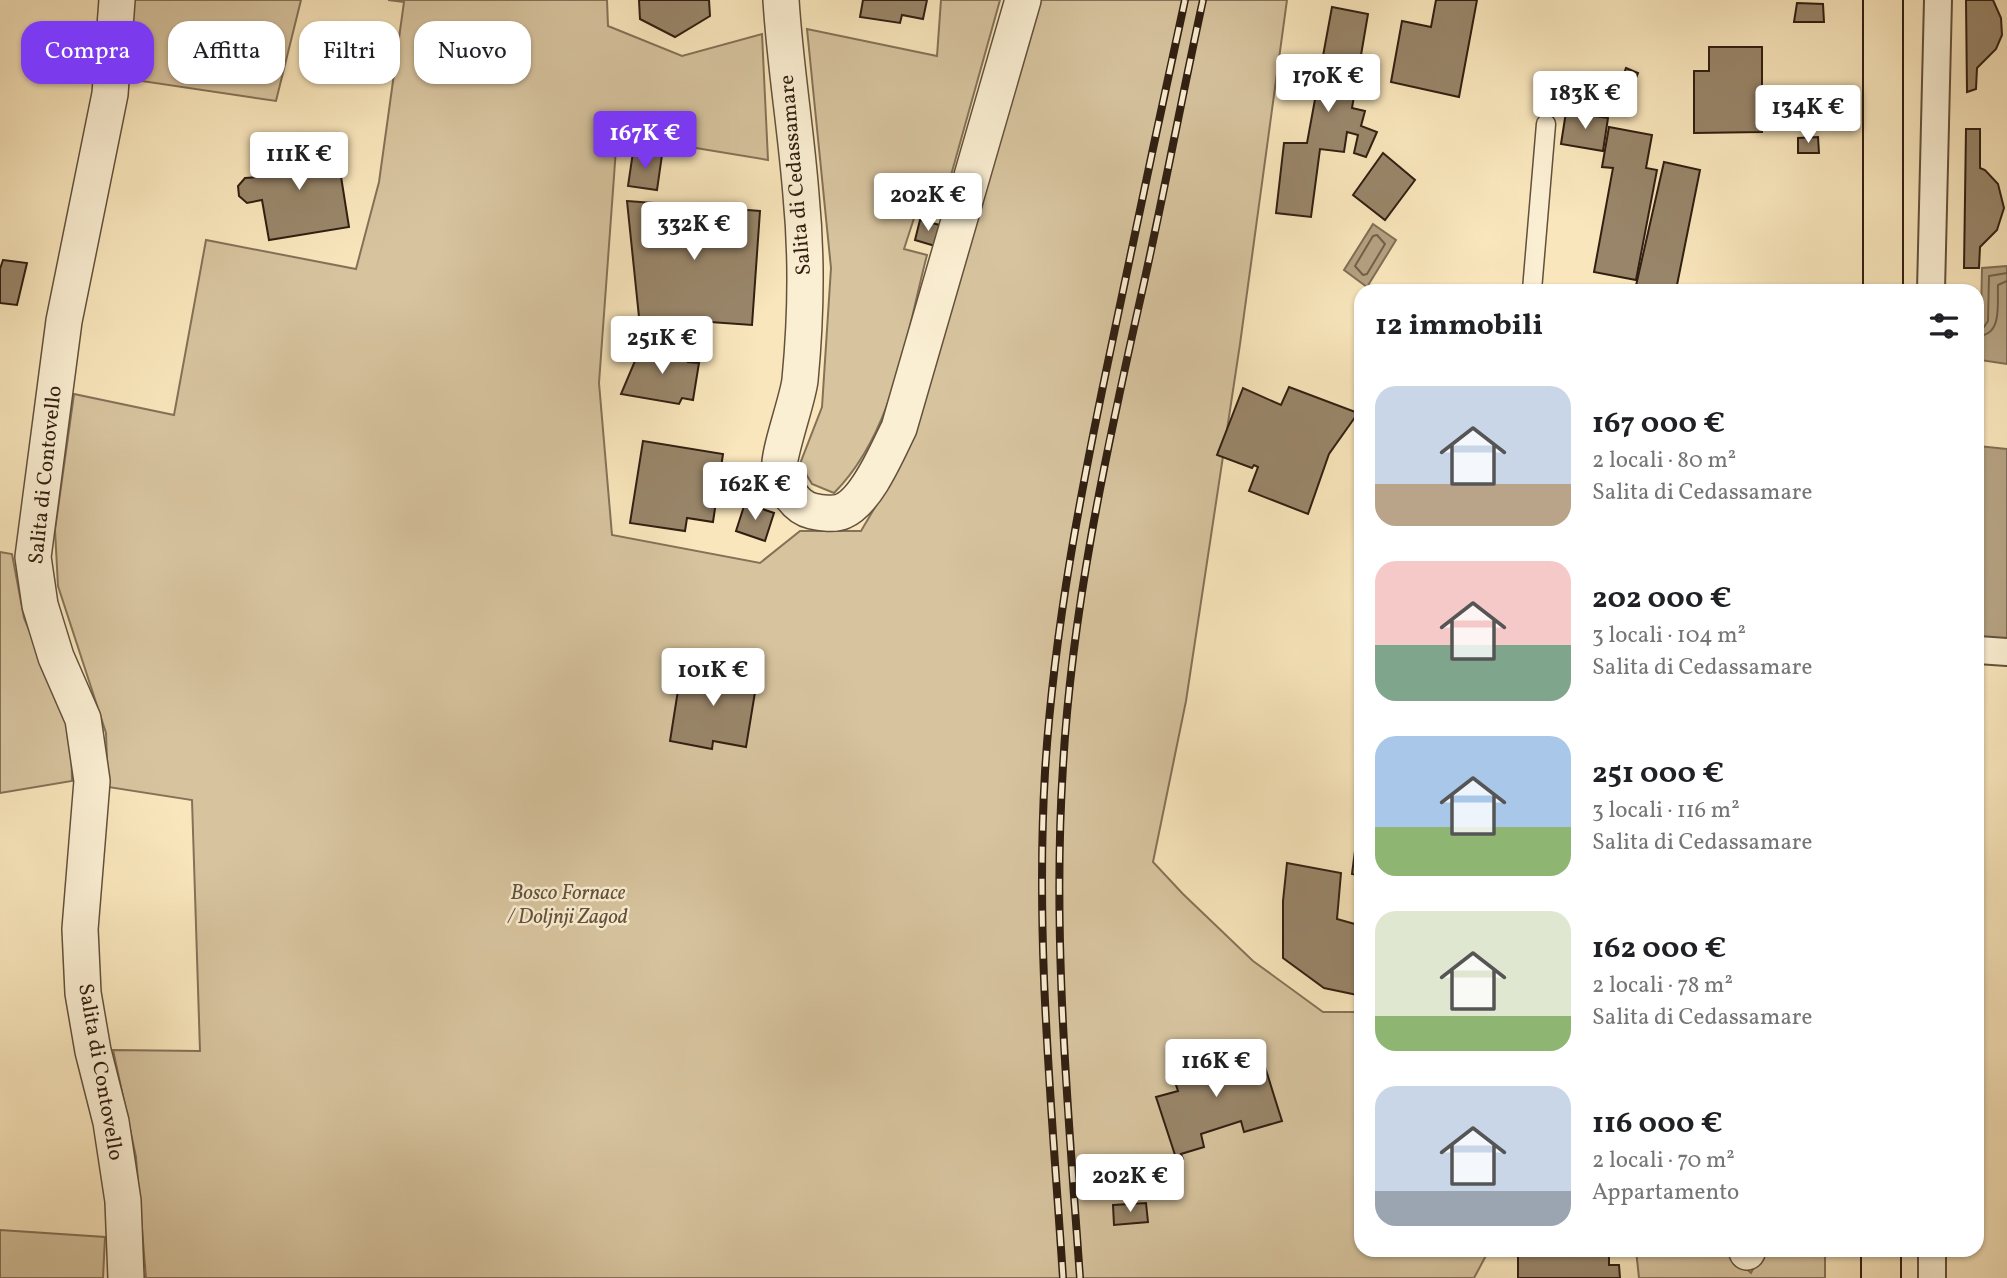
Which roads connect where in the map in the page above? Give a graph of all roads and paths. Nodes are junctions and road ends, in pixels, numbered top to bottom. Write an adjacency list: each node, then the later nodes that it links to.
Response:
1 (117, 0): 14 (street, Salita di Contovello)
2 (781, 0): 3 (street, Salita di Cedassamare)
3 (1023, 0)
4 (1883, 0): 8 (main road)
5 (1938, 0): 9 (street)
6 (1546, 124): 7 (lane)
7 (1533, 284)
8 (1883, 284)
9 (1931, 284)
10 (1984, 650): 11 (street)
11 (2007, 652)
12 (1881, 1257): 15 (main road)
13 (1932, 1257): 16 (street)
14 (126, 1278)
15 (1881, 1278)
16 (1932, 1278)

